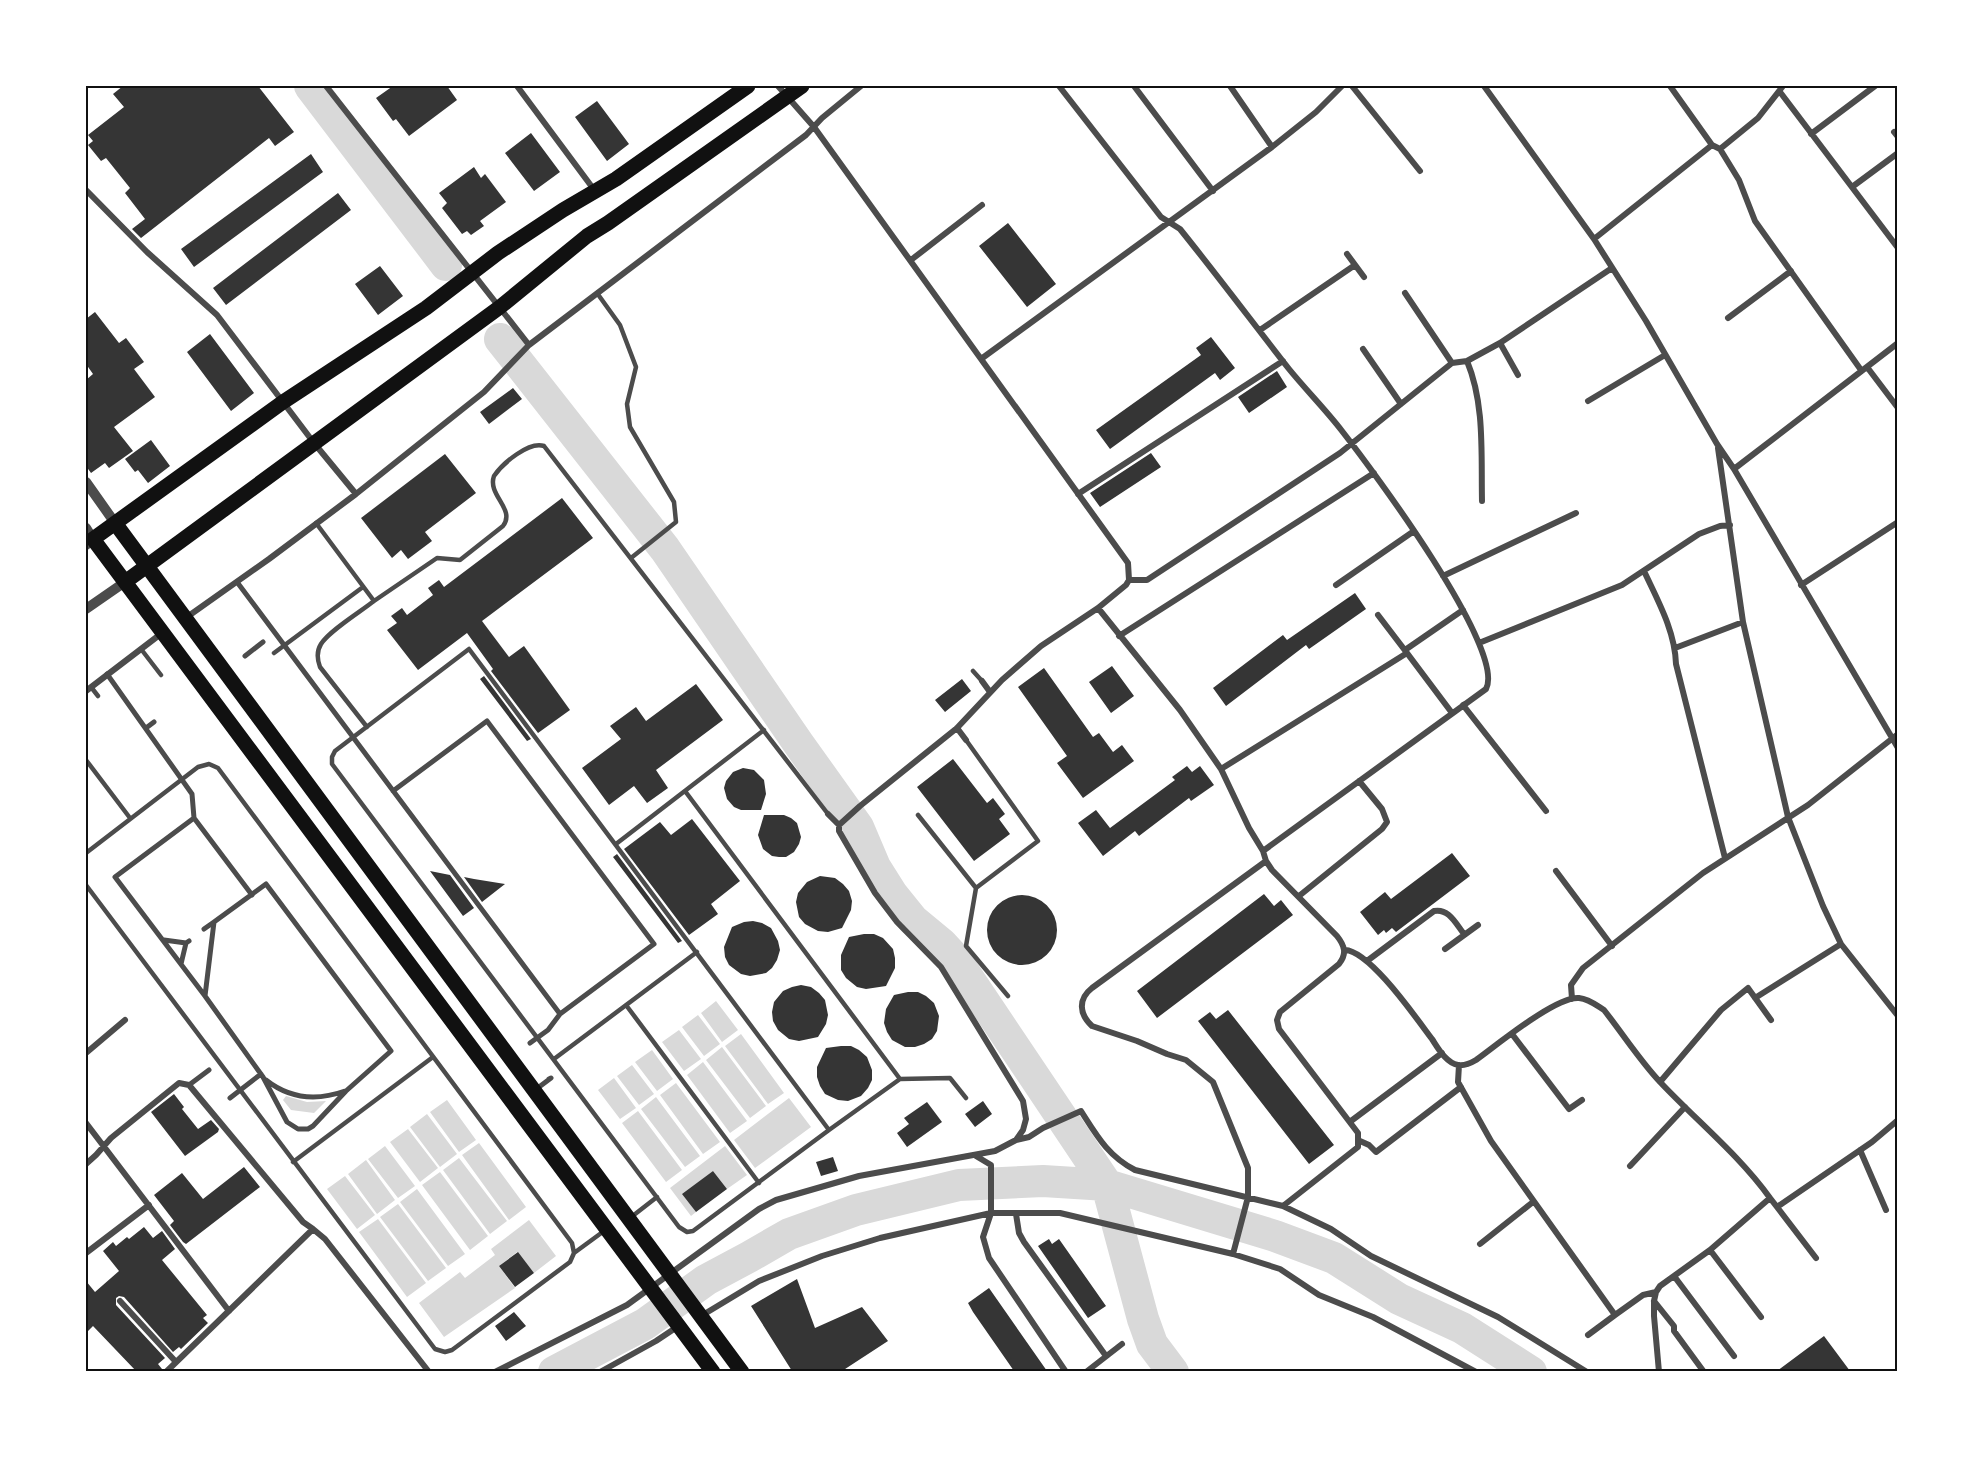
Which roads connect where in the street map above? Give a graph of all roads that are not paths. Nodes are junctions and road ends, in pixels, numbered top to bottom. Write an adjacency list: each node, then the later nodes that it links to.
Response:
1 (326, 86): 37 (street)
2 (517, 86): 26 (street)
3 (748, 86): 26 (main road)
4 (802, 86): 15 (main road)
5 (861, 86): 16 (street)
6 (1059, 86): 28 (street)
7 (1134, 86): 25 (street)
8 (1230, 86): 19 (street)
9 (1342, 86): 19 (street)
10 (1352, 86): 22 (street)
11 (1484, 86): 29 (street)
12 (1670, 86): 18 (street)
13 (1875, 86): 17 (street)
14 (1781, 88): 17 (street); 20 (street)
15 (783, 91): 16 (street); 41 (main road)
16 (814, 127): 33 (street); 39 (street)
17 (1811, 134): 23 (street)
18 (1712, 145): 20 (street); 29 (street)
19 (1272, 147): 25 (street)
20 (1720, 149): 36 (street)
21 (1898, 153): 23 (street)
22 (1420, 171)
23 (1852, 187): 30 (street)
24 (86, 190): 56 (street)
25 (1213, 191): 28 (street)
26 (596, 192): 37 (main road)
27 (982, 205): 33 (street)
28 (1170, 222): 43 (street); 49 (street)
29 (1594, 239): 35 (street)
30 (1895, 239): 31 (street)
31 (1898, 248)
32 (1347, 254): 34 (street)
33 (911, 260): 49 (street)
34 (1355, 266): 38 (street); 43 (street)
35 (1612, 268): 44 (street); 48 (street)
36 (1791, 271): 42 (street); 53 (street)
37 (473, 274): 41 (street); 56 (main road)
38 (1364, 278)
39 (597, 293): 46 (street); 75 (lane)
40 (1405, 293): 52 (street)
41 (500, 307): 46 (street); 59 (main road)
42 (1728, 318)
43 (1260, 330): 50 (street)
44 (1500, 343): 51 (street); 54 (street)
45 (1898, 343): 53 (street)
46 (529, 345): 65 (street)
47 (1363, 349): 57 (street)
48 (1665, 355): 55 (street); 61 (street)
49 (981, 359): 66 (street)
50 (1283, 361): 60 (street); 66 (street)
51 (1467, 361): 52 (street); 67 (street)
52 (1452, 363): 57 (street)
53 (1864, 369): 58 (street); 62 (street)
54 (1518, 375)
55 (1588, 401)
56 (283, 402): 59 (street); 70 (main road)
57 (1401, 404): 60 (street)
58 (1898, 408)
59 (314, 442): 65 (street); 76 (main road)
60 (1351, 443): 63 (street); 79 (street)
61 (1717, 444): 62 (street); 72 (street)
62 (1734, 469): 83 (street)
63 (1374, 473): 73 (street); 93 (street)
64 (86, 482): 70 (street)
65 (356, 494): 71 (street)
66 (1078, 494): 79 (street)
67 (1482, 501)
68 (1576, 513): 78 (street)
69 (1898, 522): 83 (street)
70 (115, 523): 74 (main road); 76 (main road)
71 (316, 523): 81 (street); 84 (lane)
72 (1730, 525): 77 (street); 91 (street)
73 (1414, 531): 78 (street); 82 (street)
74 (88, 537): 80 (main road)
75 (632, 558): 85 (lane); 114 (lane)
76 (146, 566): 80 (main road); 90 (main road)
77 (1644, 570): 95 (street); 96 (street)
78 (1443, 576): 88 (street)
79 (1129, 580): 86 (street)
80 (125, 582): 87 (street); 92 (main road)
81 (237, 582): 90 (street); 121 (street)
82 (1336, 585)
83 (1801, 585): 115 (street)
84 (363, 587): 85 (lane); 99 (lane)
85 (374, 601): 111 (lane)
86 (1098, 608): 93 (street); 106 (street)
87 (86, 609)
88 (1463, 610): 95 (street); 98 (street)
89 (1378, 615): 98 (street)
90 (185, 619): 176 (main road)
91 (1743, 622): 96 (street); 126 (street)
92 (162, 633): 97 (street); 208 (main road)
93 (1119, 636): 119 (street)
94 (263, 642): 100 (street)
95 (1479, 643): 108 (street)
96 (1676, 648): 133 (street)
97 (141, 649): 102 (street); 103 (lane)
98 (1406, 652): 109 (street); 119 (street)
99 (274, 653)
100 (245, 656)
101 (973, 671): 104 (lane)
102 (107, 675): 105 (street); 112 (street)
103 (161, 675)
104 (982, 681): 106 (street)
105 (88, 689): 107 (lane)
106 (990, 692): 113 (street)
107 (98, 696)
108 (1463, 705): 109 (street); 123 (street)
109 (1452, 713): 120 (street)
110 (154, 722): 112 (street)
111 (367, 727): 130 (lane); 166 (lane)
112 (146, 728): 128 (street)
113 (957, 728): 116 (street); 129 (street)
114 (764, 730): 122 (lane); 124 (lane)
115 (1895, 737): 117 (street); 126 (street)
116 (966, 740): 137 (lane)
117 (1898, 748)
118 (86, 760): 127 (lane)
119 (1221, 769): 131 (street)
120 (1359, 782): 131 (street); 139 (street)
121 (393, 791): 157 (street); 157 (street)
122 (685, 791): 130 (lane); 171 (lane)
123 (1546, 811)
124 (828, 814): 129 (street)
125 (918, 815): 137 (lane)
126 (1788, 817): 133 (street); 145 (street)
127 (130, 818): 132 (lane); 165 (lane)
128 (194, 818): 138 (street); 144 (street)
129 (841, 822): 187 (street)
130 (616, 844): 149 (lane)
131 (1263, 851): 134 (street)
132 (86, 853)
133 (1725, 858): 146 (street)
134 (1266, 861): 139 (street); 197 (street)
135 (1556, 871): 146 (street)
136 (86, 885): 192 (lane)
137 (976, 888): 153 (lane)
138 (252, 895): 140 (street); 175 (street)
139 (1299, 896): 148 (street)
140 (214, 922): 142 (street); 152 (street)
141 (1478, 925): 143 (street)
142 (204, 929)
143 (1464, 934): 147 (street); 150 (street)
144 (163, 940): 151 (street); 151 (street)
145 (1841, 944): 154 (street); 158 (street)
146 (1612, 946): 155 (street)
147 (1445, 949)
148 (1345, 950): 150 (street); 182 (street)
149 (697, 952): 156 (lane); 185 (lane)
150 (1367, 961): 164 (street)
151 (181, 964): 152 (street)
152 (205, 996): 169 (street)
153 (1008, 996)
154 (1755, 998): 160 (street); 172 (street)
155 (1572, 999): 161 (street); 172 (street)
156 (626, 1005): 166 (lane); 195 (lane)
157 (560, 1014): 162 (street)
158 (1898, 1016)
159 (125, 1020): 163 (street)
160 (1771, 1020)
161 (1512, 1034): 167 (street); 179 (street)
162 (530, 1043)
163 (86, 1053)
164 (1442, 1053): 167 (street); 182 (street)
165 (433, 1057): 192 (lane); 212 (lane)
166 (554, 1059): 196 (lane)
167 (1459, 1065): 174 (street)
168 (209, 1070): 173 (street)
169 (262, 1076): 175 (street); 175 (street); 177 (street)
170 (549, 1079): 176 (street)
171 (900, 1079): 178 (lane); 185 (lane)
172 (1660, 1082): 180 (street)
173 (189, 1085): 189 (street); 207 (street)
174 (1461, 1087): 188 (street); 199 (street)
175 (346, 1091)
176 (534, 1091): 206 (main road)
177 (230, 1098)
178 (966, 1098)
179 (1582, 1100)
180 (1685, 1107): 194 (street); 198 (street)
181 (1898, 1120): 184 (street)
182 (1351, 1121): 188 (street)
183 (86, 1123): 189 (street)
184 (1891, 1126): 186 (street); 190 (street)
185 (829, 1130): 195 (lane)
186 (1898, 1133)
187 (1016, 1140): 191 (street); 197 (street)
188 (1359, 1141): 201 (street)
189 (103, 1147): 193 (street); 200 (street)
190 (1860, 1150): 202 (street); 203 (street)
191 (975, 1155): 204 (street); 216 (street)
192 (293, 1162): 212 (lane)
193 (86, 1164)
194 (1630, 1166)
195 (759, 1183): 196 (lane)
196 (657, 1197): 206 (lane)
197 (1248, 1197): 201 (street); 213 (street)
198 (1770, 1198): 202 (street); 210 (street)
199 (1533, 1202): 209 (street); 223 (street)
200 (149, 1204): 211 (street); 221 (street)
201 (1283, 1206): 240 (street)
202 (1777, 1207): 214 (street)
203 (1886, 1210)
204 (991, 1213): 205 (street); 222 (street); 237 (street)
205 (1016, 1214): 213 (street); 228 (street)
206 (628, 1219): 216 (main road)
207 (313, 1229): 221 (street); 232 (street)
208 (607, 1229): 212 (lane); 217 (main road)
209 (1480, 1244)
210 (1710, 1250): 215 (street); 224 (street)
211 (86, 1253)
212 (574, 1253)
213 (1233, 1254): 239 (street)
214 (1816, 1258)
215 (1674, 1276): 218 (street); 229 (street)
216 (673, 1279): 217 (street); 222 (main road)
217 (653, 1292): 225 (main road); 233 (street)
218 (1656, 1292): 220 (street); 223 (street)
219 (120, 1301): 230 (street)
220 (1654, 1301): 241 (street); 242 (street)
221 (229, 1311): 230 (street)
222 (698, 1313): 236 (main road)
223 (1615, 1315): 226 (street)
224 (1761, 1317)
225 (678, 1323): 234 (street); 235 (main road)
226 (1588, 1335)
227 (1122, 1344): 228 (street)
228 (1106, 1356): 238 (street)
229 (1734, 1356)
230 (176, 1362): 231 (street)
231 (166, 1371)
232 (429, 1371)
233 (495, 1371)
234 (600, 1371)
235 (713, 1371)
236 (742, 1371)
237 (1066, 1371)
238 (1086, 1371)
239 (1476, 1371)
240 (1587, 1371)
241 (1659, 1371)
242 (1704, 1371)

